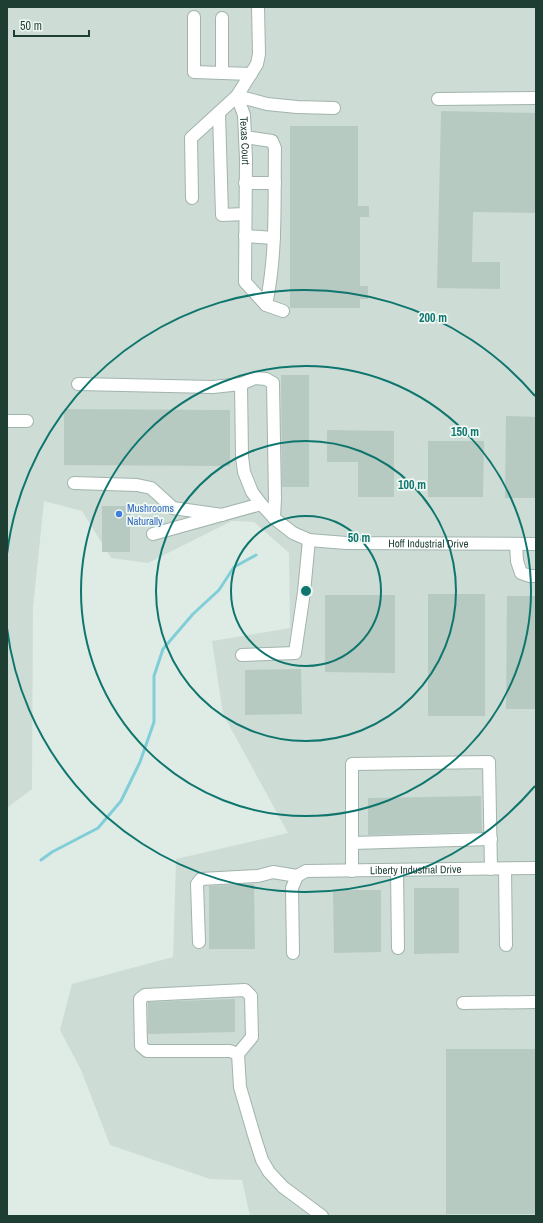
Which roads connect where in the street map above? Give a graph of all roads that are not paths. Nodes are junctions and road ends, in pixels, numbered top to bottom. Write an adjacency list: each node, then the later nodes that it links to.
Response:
1 (258, 7): 5 (street)
2 (194, 17): 4 (street)
3 (222, 18): 4 (street)
4 (222, 73): 5 (street)
5 (251, 74): 6 (street)
6 (238, 96): 9 (street); 10 (street); 11 (street, Texas Court)
7 (536, 98): 8 (street)
8 (438, 99)
9 (334, 108)
10 (219, 113): 14 (street); 15 (street)
11 (245, 137): 12 (street, Texas Court); 13 (street)
12 (245, 183): 13 (street); 15 (street, Texas Court)
13 (274, 183): 17 (street)
14 (192, 198)
15 (245, 214): 16 (street, Texas Court)
16 (245, 236): 17 (street); 18 (street, Texas Court)
17 (274, 238): 18 (street)
18 (266, 305): 19 (street)
19 (283, 311)
20 (78, 384): 21 (street)
21 (241, 384): 25 (street, Hoff Industrial Drive); 27 (street)
22 (7, 422): 23 (street)
23 (27, 422)
24 (74, 483): 26 (street)
25 (260, 504): 26 (street); 27 (street, Hoff Industrial Drive)
26 (222, 515): 28 (street)
27 (274, 518): 29 (street, Hoff Industrial Drive)
28 (153, 534)
29 (309, 540): 30 (street, Hoff Industrial Drive); 33 (street)
30 (516, 544): 31 (street, Hoff Industrial Drive); 32 (street)
31 (536, 544)
32 (536, 576)
33 (242, 654)
34 (491, 839): 35 (street); 35 (street); 37 (street)
35 (352, 843): 40 (street)
36 (536, 868): 38 (street, Liberty Industrial Drive)
37 (491, 869): 38 (street, Liberty Industrial Drive); 39 (street, Liberty Industrial Drive)
38 (505, 869): 43 (street)
39 (397, 870): 40 (street, Liberty Industrial Drive); 44 (street)
40 (352, 871): 41 (street, Liberty Industrial Drive)
41 (297, 876): 42 (street); 45 (street)
42 (199, 942)
43 (506, 945)
44 (398, 948)
45 (292, 953)
46 (536, 1002): 47 (street)
47 (463, 1003)
48 (238, 1054): 48 (street); 49 (street)
49 (322, 1216)

